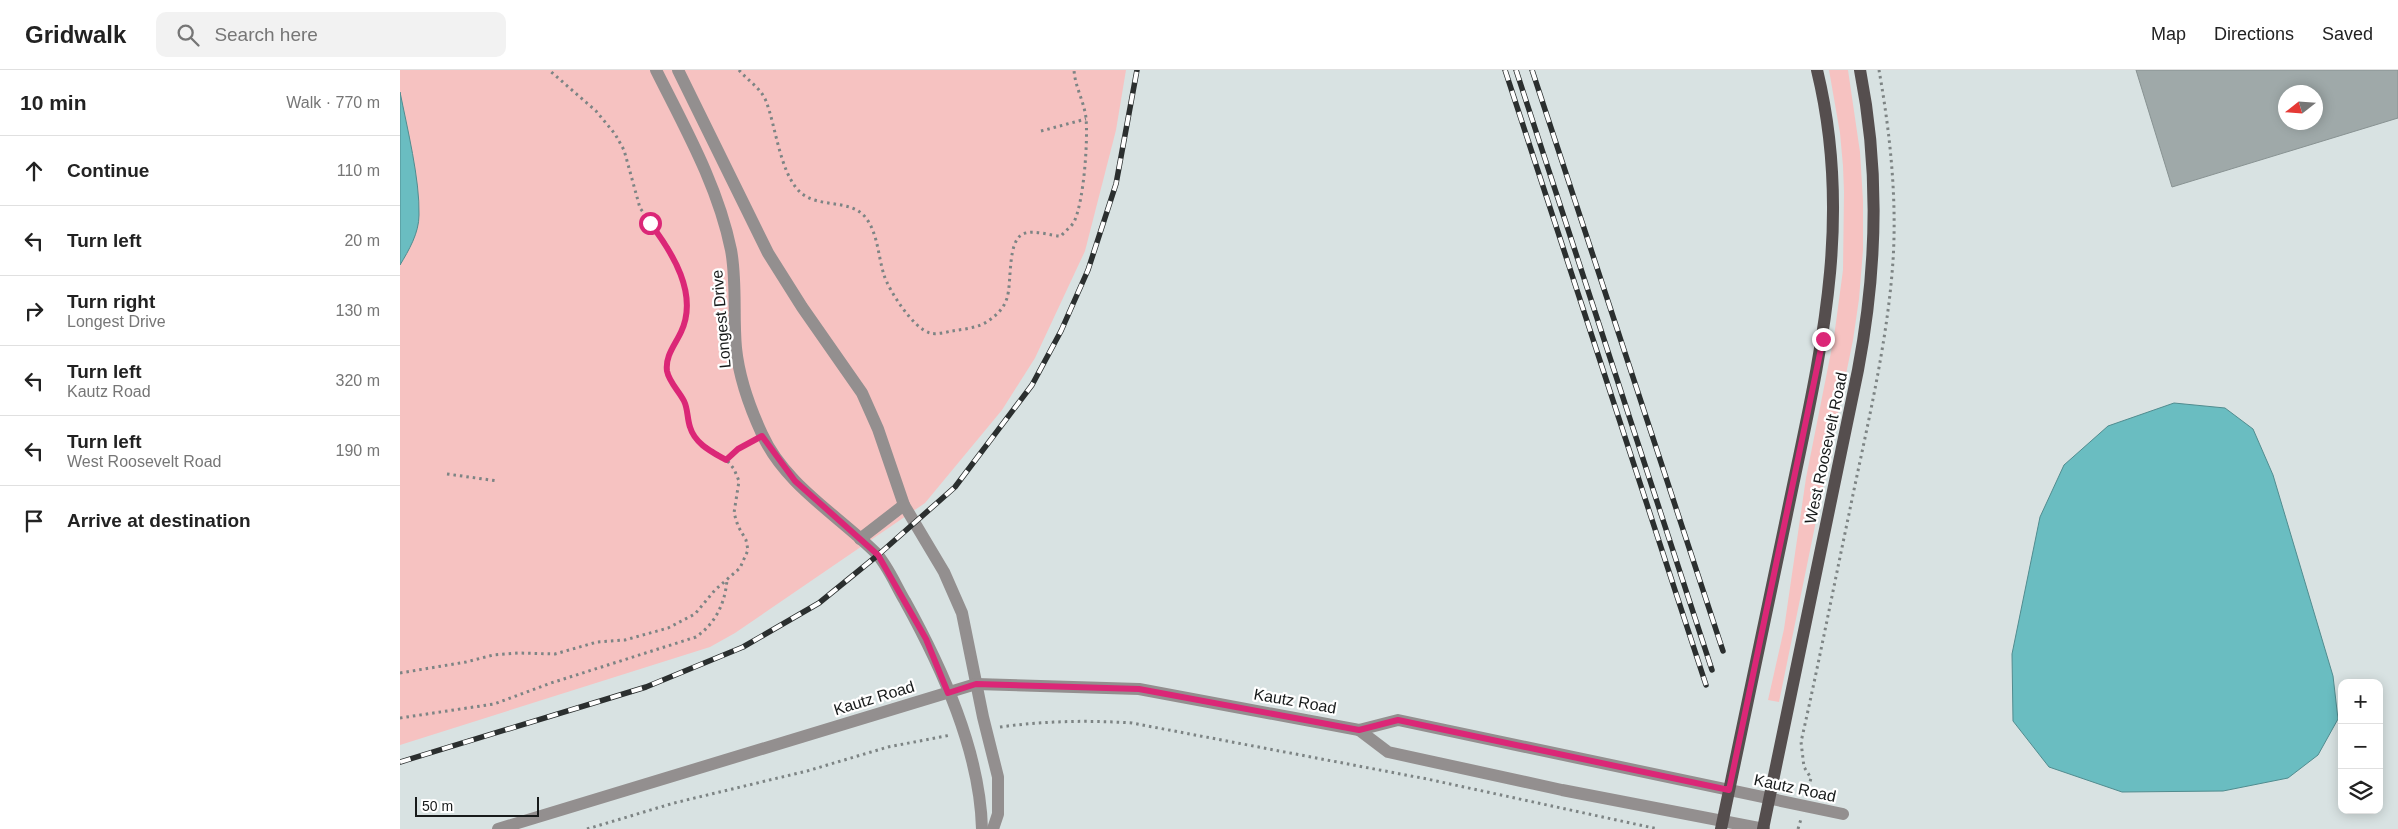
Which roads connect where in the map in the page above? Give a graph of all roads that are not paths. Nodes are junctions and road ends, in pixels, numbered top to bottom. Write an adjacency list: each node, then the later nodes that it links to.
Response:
1 (656, 70): 6 (street, Longest Drive)
2 (678, 70): 5 (street)
3 (1817, 70): 10 (main road, West Roosevelt Road)
4 (1860, 70): 11 (main road, West Roosevelt Road)
5 (904, 505): 6 (street); 7 (street)
6 (860, 539): 8 (street, Longest Drive)
7 (976, 684): 8 (street, Kautz Road); 9 (street, Kautz Road); 16 (street)
8 (948, 693): 14 (street, Kautz Road); 15 (street, Longest Drive)
9 (1359, 730): 10 (street, Kautz Road); 13 (street, Kautz Road)
10 (1729, 790): 11 (street, Kautz Road); 13 (main road, West Roosevelt Road)
11 (1769, 799): 12 (street, Kautz Road); 17 (main road, West Roosevelt Road)
12 (1843, 814)
13 (1721, 825): 17 (street, Kautz Road)
14 (498, 829)
15 (982, 829)
16 (993, 829)
17 (1763, 829)

